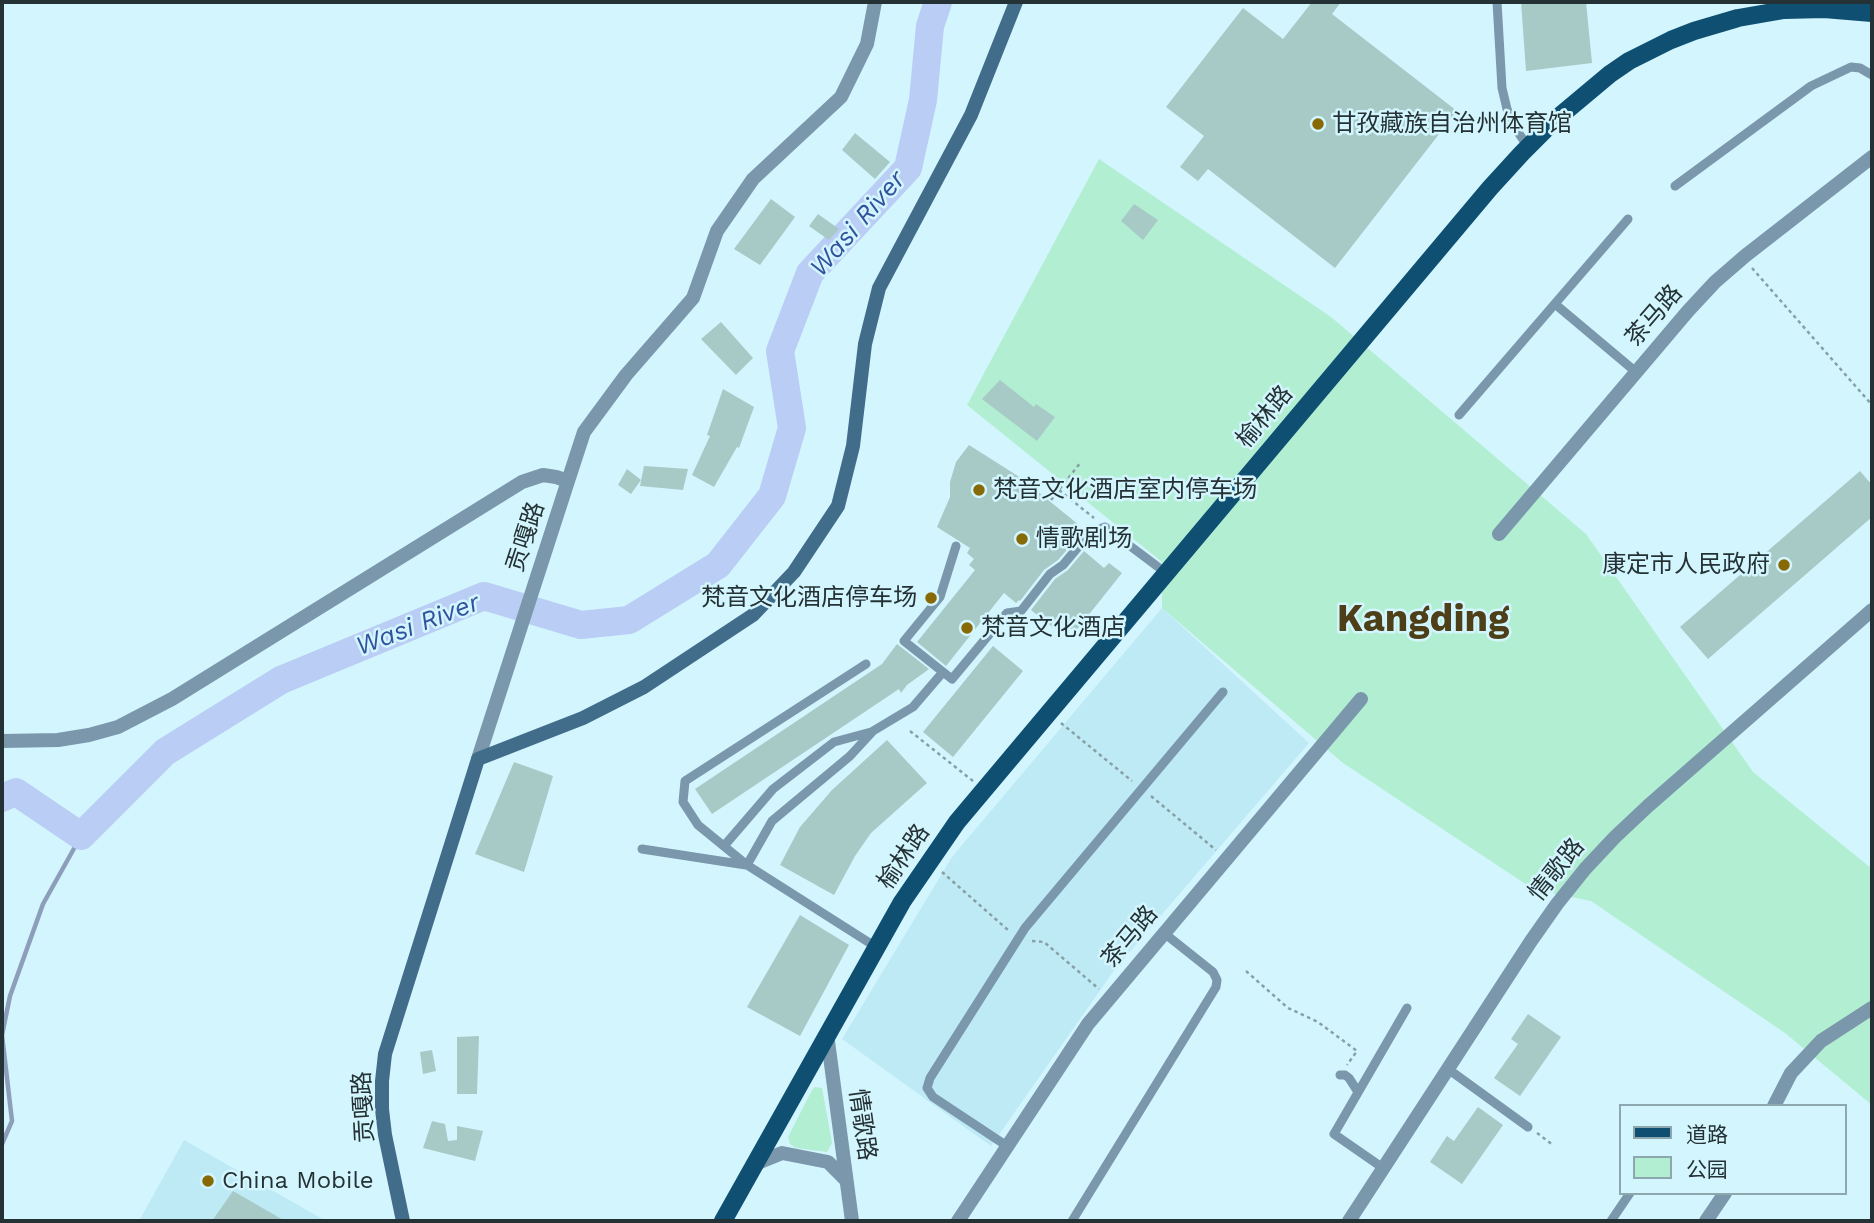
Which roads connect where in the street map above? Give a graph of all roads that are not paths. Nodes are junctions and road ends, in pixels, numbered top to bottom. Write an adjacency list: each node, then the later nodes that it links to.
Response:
1 (875, 2): 13 (street)
2 (1016, 2): 24 (main road)
3 (1497, 2): 6 (lane)
4 (1872, 13): 6 (main road, 榆林路)
5 (1872, 75): 8 (lane)
6 (1528, 147): 16 (main road, 榆林路)
7 (1872, 157): 11 (street, 茶马路)
8 (1675, 186)
9 (1628, 219): 10 (lane)
10 (1555, 304): 11 (lane); 12 (lane)
11 (1636, 372): 14 (street, 茶马路)
12 (1459, 415)
13 (568, 481): 23 (street, 贡嘎路); 24 (street, 贡嘎路)
14 (1499, 534)
15 (956, 546): 19 (lane)
16 (1166, 573): 19 (lane); 29 (main road, 榆林路)
17 (1872, 610): 33 (street, 情歌路)
18 (866, 664): 25 (lane)
19 (943, 672): 22 (lane)
20 (1223, 692): 38 (lane)
21 (1361, 698): 28 (street, 茶马路)
22 (873, 732): 25 (lane); 27 (lane)
23 (2, 741)
24 (478, 759): 44 (main road, 贡嘎路)
25 (724, 846): 27 (lane)
26 (642, 849): 27 (lane)
27 (747, 865): 29 (lane)
28 (1164, 933): 38 (street, 茶马路); 48 (lane)
29 (876, 947): 32 (main road, 榆林路)
30 (1407, 1008): 35 (lane)
31 (1872, 1008): 36 (street)
32 (827, 1034): 39 (main road, 榆林路); 41 (street, 情歌路)
33 (1448, 1069): 37 (lane); 40 (street, 情歌路)
34 (1340, 1075): 35 (lane)
35 (1358, 1092): 40 (lane)
36 (1775, 1104)
37 (1528, 1127)
38 (1007, 1146): 47 (street, 茶马路)
39 (755, 1164): 41 (street); 45 (main road, 榆林路)
40 (1383, 1168): 49 (street, 情歌路)
41 (846, 1180): 46 (street, 情歌路)
42 (1629, 1195): 50 (lane)
43 (1724, 1195): 51 (street)
44 (403, 1221)
45 (723, 1221)
46 (852, 1221)
47 (958, 1221)
48 (1072, 1221)
49 (1349, 1221)
50 (1611, 1221)
51 (1706, 1221)

